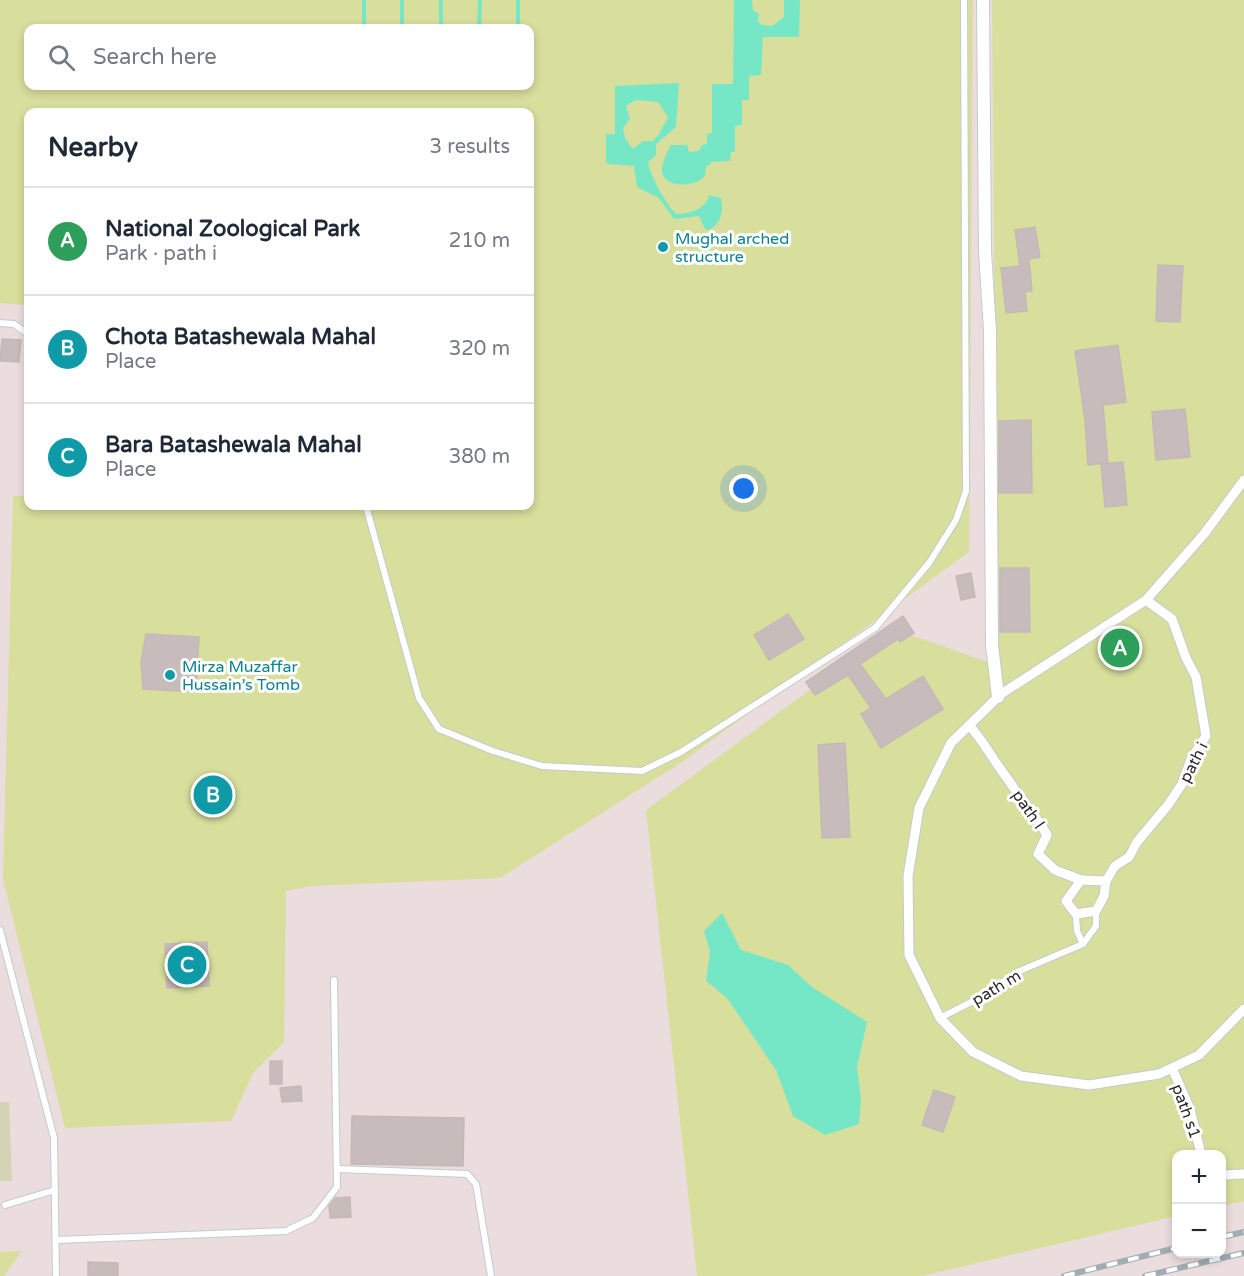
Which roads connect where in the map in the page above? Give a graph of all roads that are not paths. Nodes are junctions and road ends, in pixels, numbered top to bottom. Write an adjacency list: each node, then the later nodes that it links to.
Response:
1 (964, 0): 6 (lane)
2 (983, 0): 8 (street)
3 (0, 323): 4 (lane)
4 (24, 331)
5 (1244, 480): 7 (street)
6 (367, 510)
7 (1146, 600): 8 (street); 11 (street, path i)
8 (998, 697): 9 (street)
9 (969, 725): 10 (street, path l); 18 (street)
10 (1081, 880): 11 (street); 13 (street)
11 (1106, 881): 12 (street, path i)
12 (1095, 911): 13 (street); 15 (lane)
13 (1076, 914): 15 (lane)
14 (0, 930): 24 (lane)
15 (1083, 944): 18 (lane, path m)
16 (334, 980): 21 (lane)
17 (1244, 1009): 19 (street)
18 (940, 1018): 19 (street)
19 (1172, 1068): 20 (street, path s1)
20 (1200, 1150)
21 (338, 1169): 26 (lane); 28 (lane)
22 (1244, 1174): 23 (street)
23 (1226, 1175)
24 (55, 1190): 25 (lane); 26 (lane)
25 (5, 1205)
26 (56, 1240): 27 (lane)
27 (56, 1276)
28 (491, 1276)

